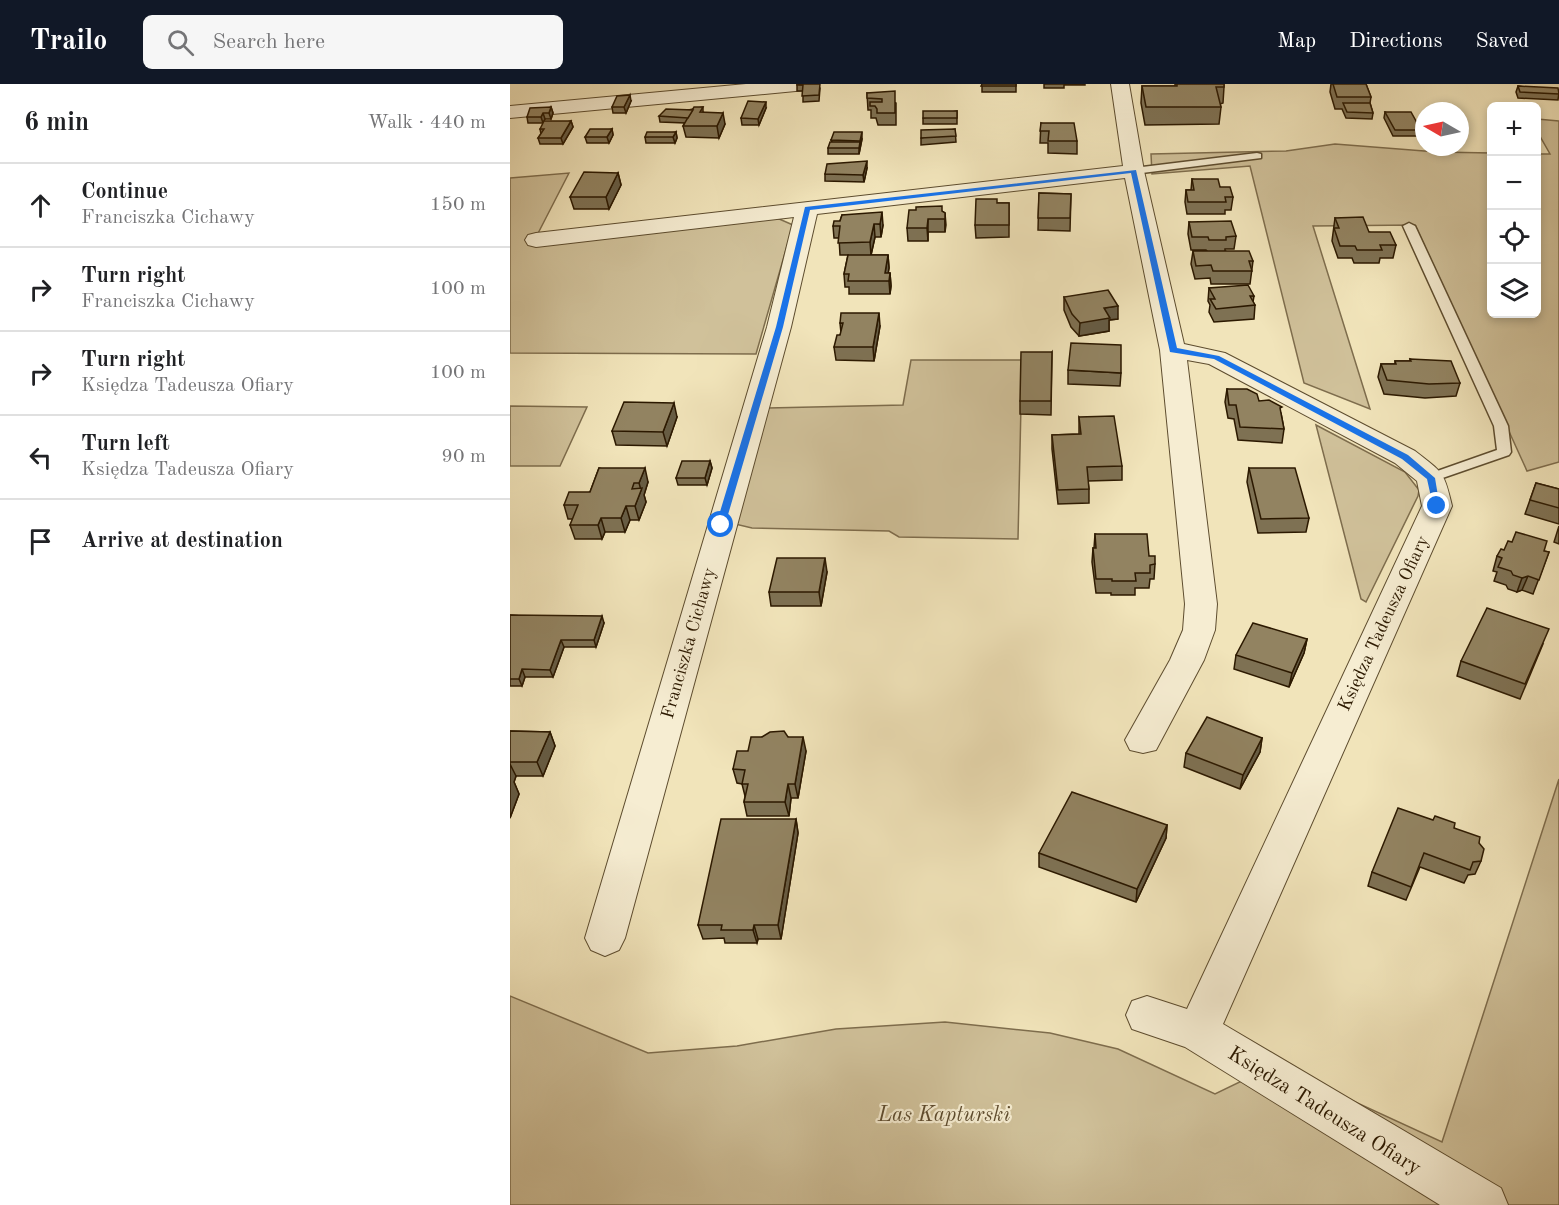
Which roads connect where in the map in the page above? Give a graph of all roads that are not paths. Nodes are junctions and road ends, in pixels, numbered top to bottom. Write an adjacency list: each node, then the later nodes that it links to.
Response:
1 (806, 84): 3 (street)
2 (1120, 84): 5 (street)
3 (510, 112)
4 (1257, 156): 5 (lane)
5 (1134, 171): 6 (street); 9 (street)
6 (807, 208): 8 (street); 12 (street, Franciszka Cichawy)
7 (1409, 226): 10 (lane)
8 (536, 240)
9 (1173, 350): 10 (street); 11 (street)
10 (1431, 478): 14 (street, Księdza Tadeusza Ofiary)
11 (1143, 740)
12 (604, 938)
13 (1147, 1015): 14 (street, Księdza Tadeusza Ofiary)
14 (1198, 1032): 15 (street, Księdza Tadeusza Ofiary)
15 (1484, 1205)

